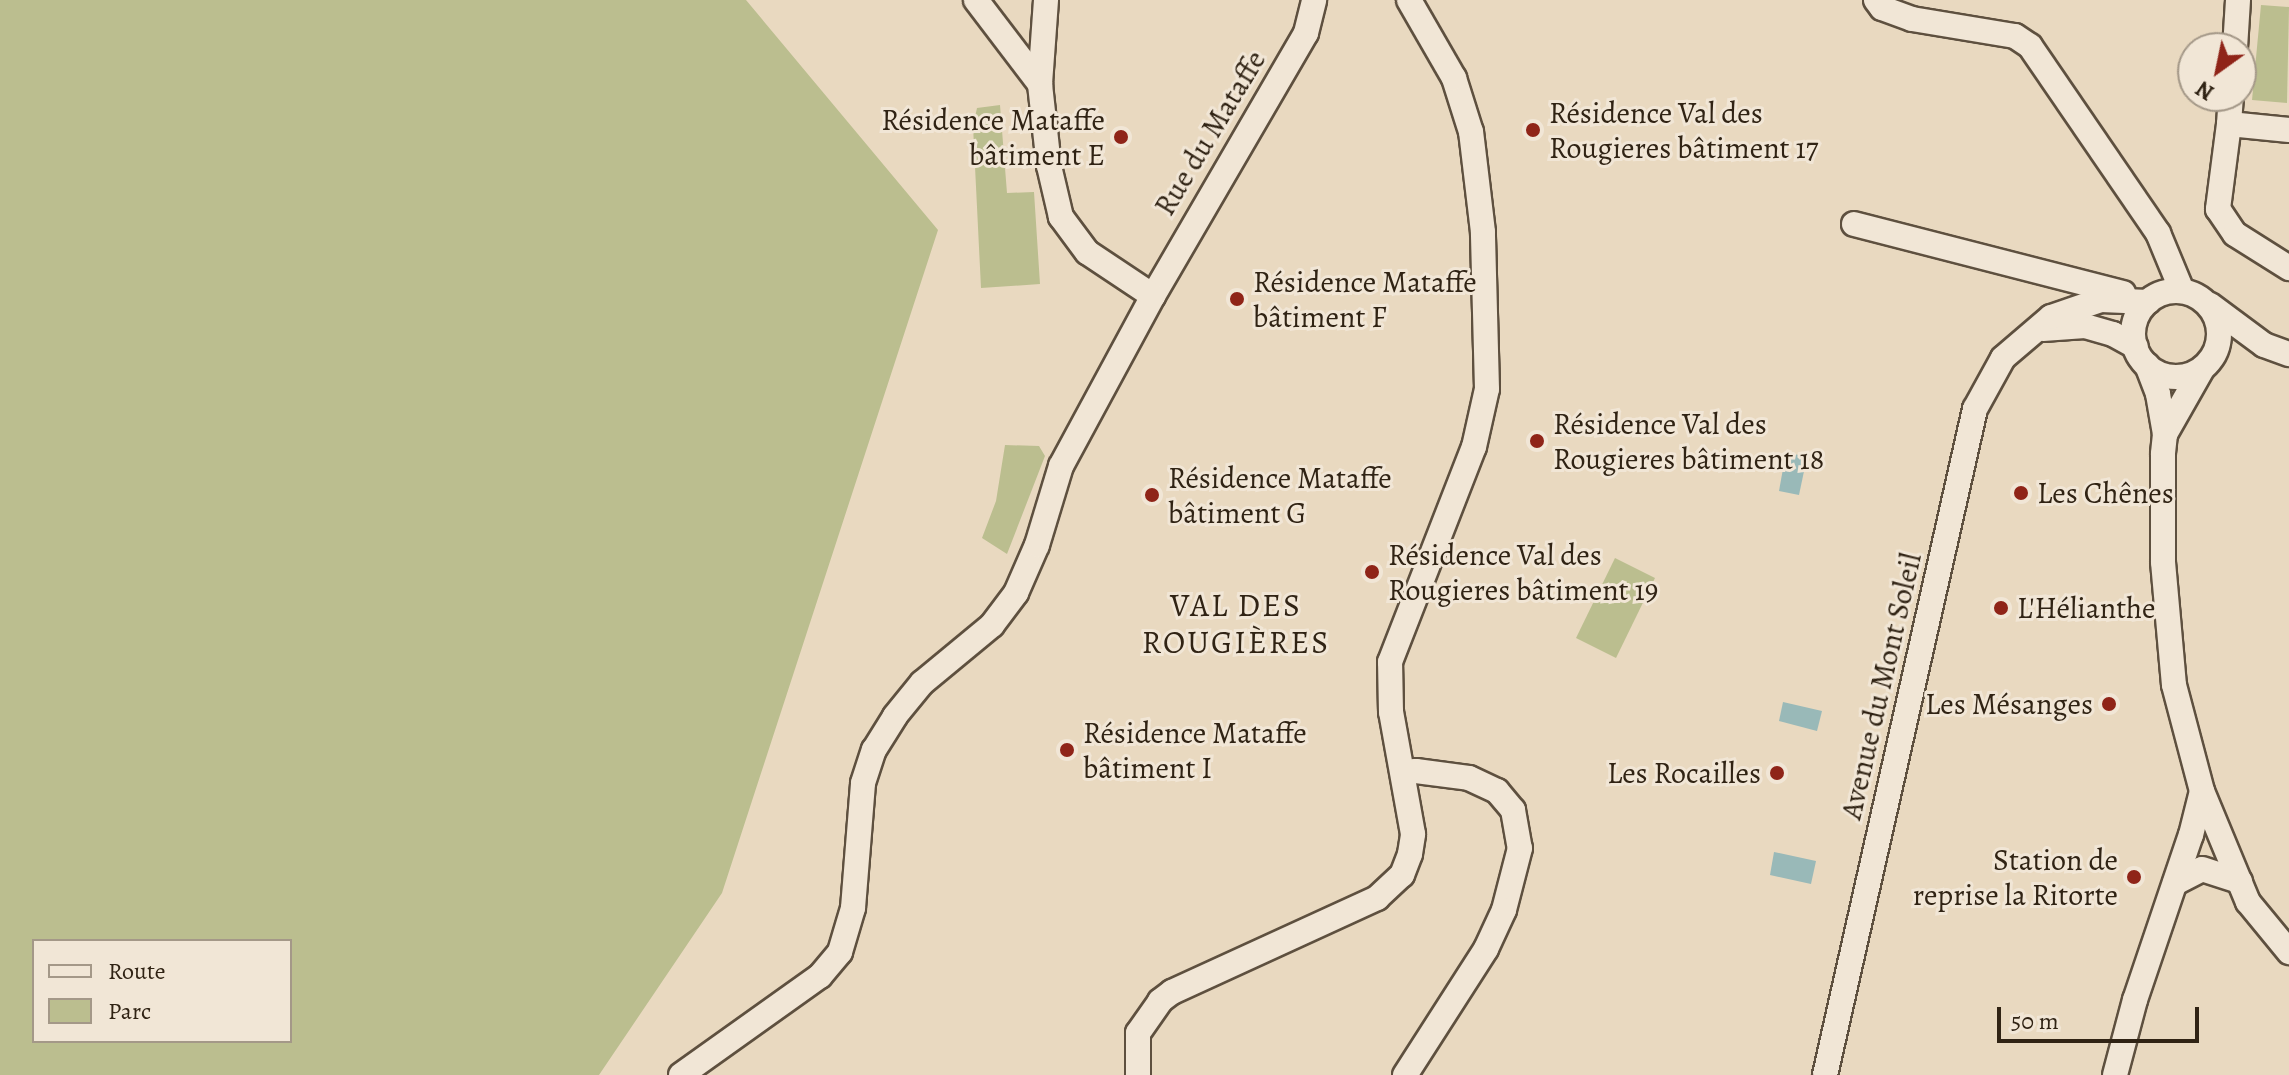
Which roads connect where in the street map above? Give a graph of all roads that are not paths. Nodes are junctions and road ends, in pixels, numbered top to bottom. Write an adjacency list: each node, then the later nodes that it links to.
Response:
1 (976, 0): 8 (street)
2 (1046, 0): 8 (street)
3 (1314, 0): 15 (street, Rue du Mataffe)
4 (1409, 0): 24 (street)
5 (1876, 0): 14 (street)
6 (2238, 0): 7 (street)
7 (2236, 32)
8 (1040, 84): 15 (street)
9 (2230, 112): 10 (street)
10 (2229, 124): 11 (street); 13 (street)
11 (2289, 130)
12 (1854, 224): 16 (street)
13 (2289, 268)
14 (2182, 291): 16 (street); 17 (street)
15 (1153, 296): 29 (street, Rue du Mataffe)
16 (2148, 301): 18 (street, Avenue du Mont Soleil); 21 (street)
17 (2206, 302): 19 (street); 22 (street)
18 (2036, 330): 21 (street); 32 (street, Avenue du Mont Soleil)
19 (2264, 345): 20 (street); 22 (street)
20 (2289, 354)
21 (2141, 356): 22 (street); 23 (street)
22 (2206, 364): 23 (street)
23 (2165, 434): 25 (street)
24 (1403, 773): 30 (street); 31 (street)
25 (2202, 791): 26 (street); 27 (street)
26 (2240, 881): 27 (street); 28 (street)
27 (2175, 883): 33 (street)
28 (2289, 952)
29 (681, 1075)
30 (1138, 1075)
31 (1405, 1075)
32 (1825, 1075)
33 (2115, 1075)

